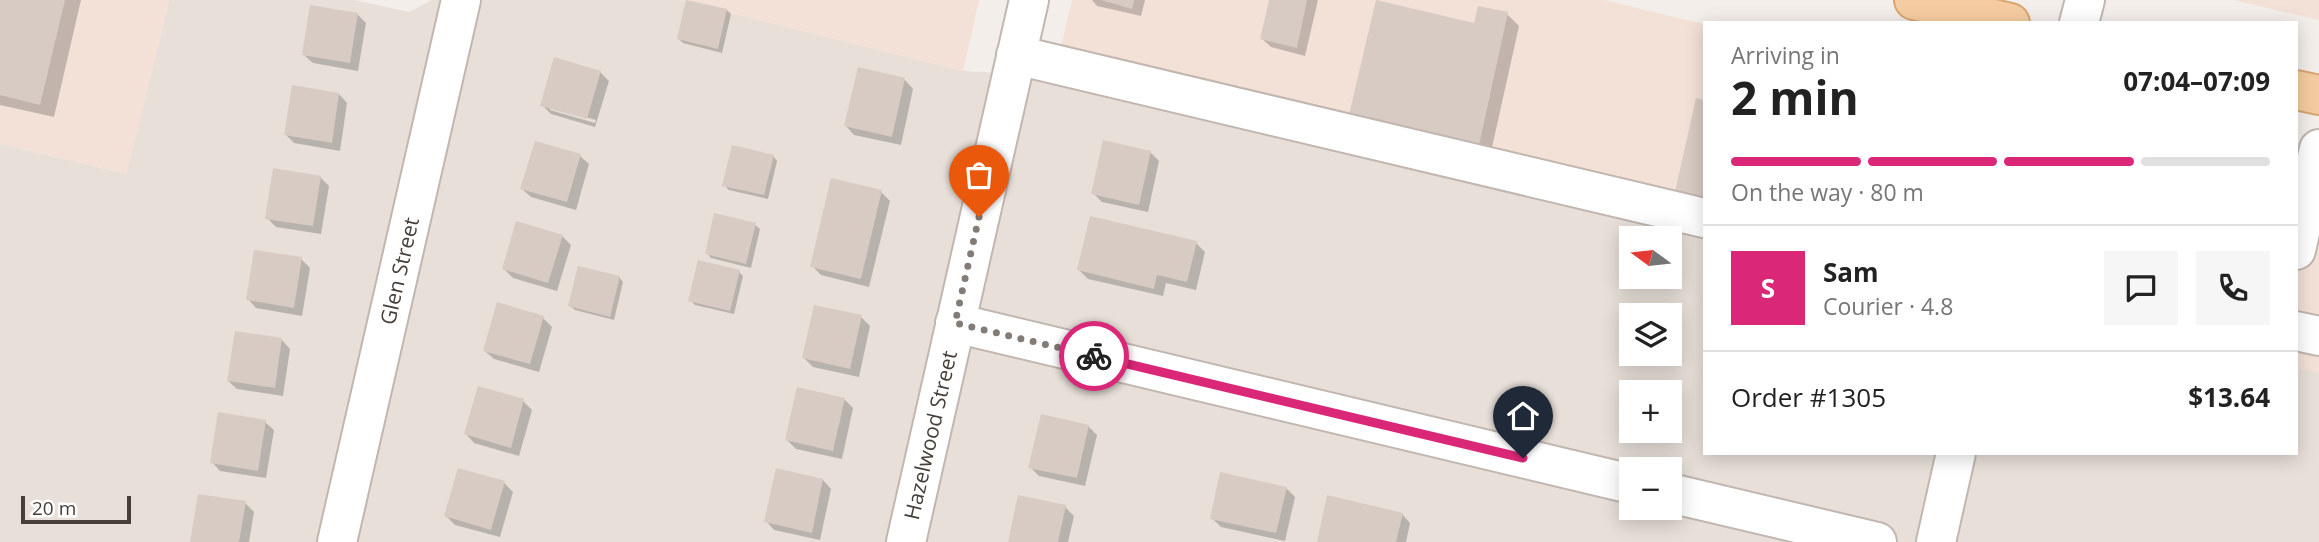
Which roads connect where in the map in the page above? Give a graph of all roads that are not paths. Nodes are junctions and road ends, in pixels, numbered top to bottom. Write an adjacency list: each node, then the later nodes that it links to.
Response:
1 (461, 0): 19 (street, Glen Street)
2 (1028, 0): 7 (street, Hazelwood Street)
3 (1914, 0): 5 (main road)
4 (2085, 0): 6 (street)
5 (2002, 21)
6 (2080, 21)
7 (1016, 55): 11 (street); 13 (street, Hazelwood Street)
8 (2298, 90): 9 (main road)
9 (2319, 95)
10 (2319, 149): 12 (street)
11 (1703, 219)
12 (2298, 241)
13 (955, 323): 17 (street); 20 (street, Hazelwood Street)
14 (2298, 331): 15 (street)
15 (2319, 336)
16 (1956, 455): 22 (street)
17 (1619, 481)
18 (1682, 496): 21 (street)
19 (337, 542)
20 (906, 542)
21 (1877, 542)
22 (1936, 542)

